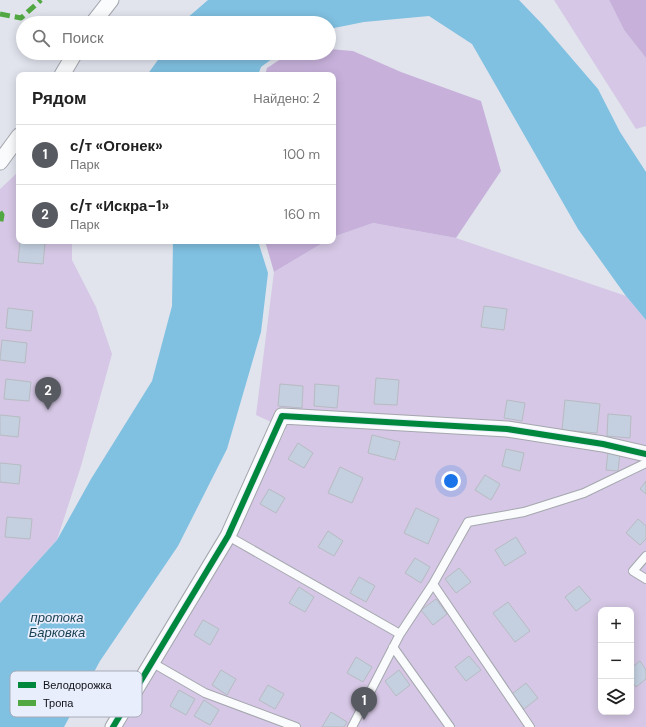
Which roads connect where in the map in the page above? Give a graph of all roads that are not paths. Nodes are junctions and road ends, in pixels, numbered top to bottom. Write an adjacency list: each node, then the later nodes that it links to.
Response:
1 (111, 0): 2 (street)
2 (98, 16)
3 (71, 60): 4 (street)
4 (64, 72)
5 (16, 140): 6 (street)
6 (0, 162)
7 (646, 454): 9 (street)
8 (646, 463): 12 (lane)
9 (228, 536): 13 (lane); 15 (street)
10 (646, 556): 11 (lane)
11 (646, 580)
12 (434, 584): 13 (lane); 22 (lane)
13 (400, 634): 14 (lane)
14 (393, 648): 20 (lane); 21 (lane)
15 (151, 662): 16 (street); 19 (lane)
16 (142, 677)
17 (119, 717): 18 (street)
18 (113, 727)
19 (296, 727)
20 (352, 727)
21 (450, 727)
22 (530, 727)

